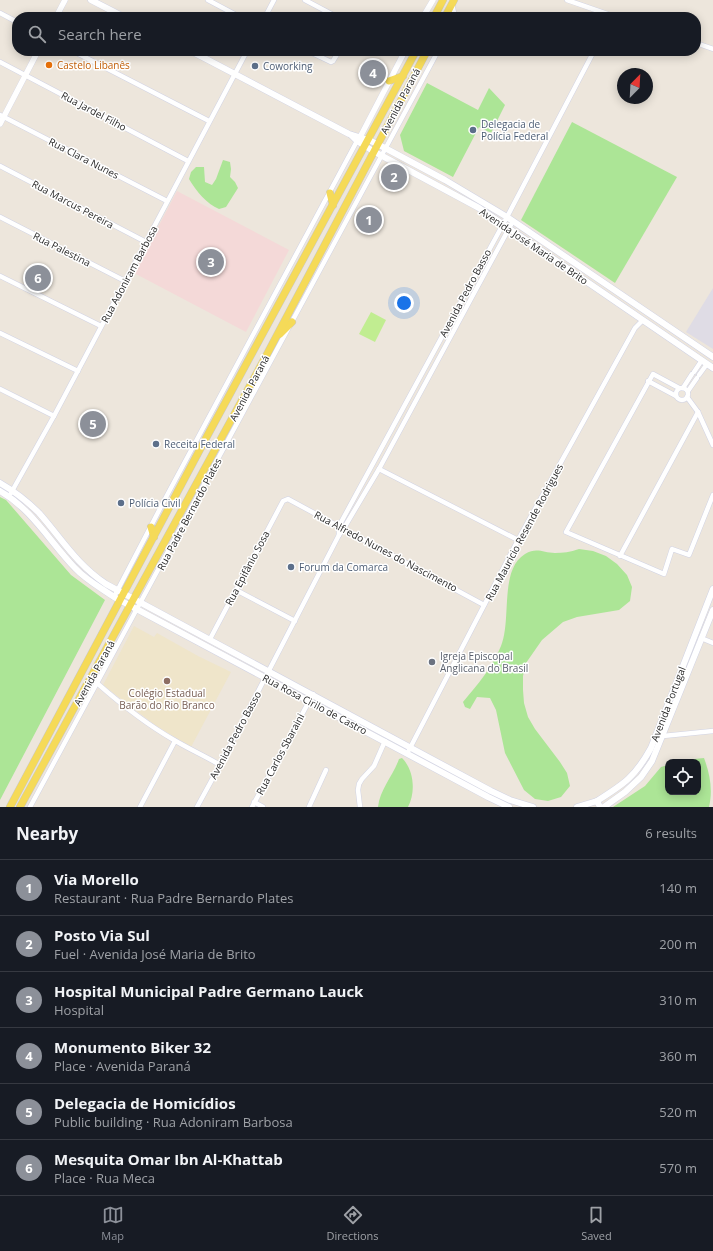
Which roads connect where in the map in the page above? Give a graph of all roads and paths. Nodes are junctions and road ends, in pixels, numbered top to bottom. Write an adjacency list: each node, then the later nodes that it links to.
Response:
1 (65, 0): 10 (street)
2 (91, 0): 11 (main road)
3 (208, 0): 12 (street)
4 (274, 0): 13 (street)
5 (305, 0): 14 (street)
6 (432, 0): 15 (street)
7 (443, 0): 16 (main road)
8 (567, 0): 19 (street)
9 (453, 2): 17 (main road); 18 (street)
10 (59, 12)
11 (114, 12)
12 (231, 12)
13 (268, 12)
14 (328, 12)
15 (426, 12)
16 (437, 12)
17 (448, 12)
18 (454, 12)
19 (600, 12)
20 (0, 13): 21 (street)
21 (12, 19)
22 (701, 45): 23 (street)
23 (713, 49)
24 (36, 56): 37 (street)
25 (84, 56): 41 (street)
26 (201, 56): 36 (main road, Avenida José Maria de Brito)
27 (244, 56): 36 (street, Rua Adoniram Barbosa)
28 (318, 56): 29 (street)
29 (336, 56)
30 (402, 56): 39 (street, Avenida Paraná)
31 (413, 56): 38 (main road, Avenida Paraná)
32 (424, 56): 45 (main road, Avenida Paraná)
33 (435, 56): 46 (street, Rua Padre Bernardo Plates)
34 (591, 56): 56 (street, Avenida Pedro Basso)
35 (0, 62): 37 (street, Rua Jardel Filho)
36 (235, 74): 41 (street, Rua Adoniram Barbosa); 43 (main road, Avenida José Maria de Brito)
37 (26, 75): 40 (street); 48 (street, Rua Jardel Filho)
38 (403, 76): 39 (main road); 44 (main road, Avenida Paraná)
39 (389, 81): 43 (street, Avenida Paraná)
40 (2, 116): 42 (street); 53 (street, Rua Clara Nunes)
41 (210, 121): 48 (street, Rua Adoniram Barbosa)
42 (0, 124)
43 (359, 139): 44 (main road, Avenida José Maria de Brito); 52 (street)
44 (367, 143): 45 (main road, Avenida José Maria de Brito); 54 (main road, Avenida Paraná)
45 (375, 147): 46 (main road, Avenida José Maria de Brito); 47 (main road, Avenida José Maria de Brito); 67 (main road, Avenida Paraná)
46 (385, 148): 47 (street, Rua Padre Bernardo Plates); 50 (main road, Avenida José Maria de Brito)
47 (382, 155): 51 (main road, Avenida José Maria de Brito); 64 (street, Rua Padre Bernardo Plates)
48 (188, 161): 53 (street, Rua Adoniram Barbosa)
49 (0, 166): 60 (street, Rua Marcus Pereira)
50 (445, 180): 51 (main road); 56 (main road, Avenida José Maria de Brito)
51 (440, 187): 58 (main road, Avenida José Maria de Brito)
52 (330, 192): 54 (main road); 92 (street)
53 (167, 201): 60 (street, Rua Adoniram Barbosa)
54 (333, 205): 68 (main road, Avenida Paraná)
55 (0, 217): 62 (street, Rua Palestina)
56 (507, 217): 57 (main road, Avenida José Maria de Brito); 58 (street, Avenida Pedro Basso)
57 (513, 221): 59 (street, Avenida Pedro Basso); 70 (main road, Avenida José Maria de Brito)
58 (502, 224): 59 (main road, Avenida José Maria de Brito); 93 (street, Avenida Pedro Basso)
59 (508, 228): 63 (main road, Avenida José Maria de Brito); 86 (street, Avenida Pedro Basso)
60 (146, 242): 62 (street, Rua Adoniram Barbosa)
61 (0, 276): 65 (street)
62 (125, 282): 65 (street, Rua Adoniram Barbosa)
63 (643, 320): 71 (main road, Avenida José Maria de Brito); 95 (street, Rua Mauricio Resende Rodrigues)
64 (292, 322): 67 (main road); 101 (street, Rua Padre Bernardo Plates)
65 (101, 326): 73 (street, Rua Adoniram Barbosa)
66 (0, 332): 73 (street)
67 (272, 344): 69 (main road, Avenida Paraná)
68 (253, 352): 69 (main road); 72 (main road, Avenida Paraná)
69 (265, 358): 74 (main road, Avenida Paraná)
70 (713, 358)
71 (707, 364): 75 (street); 76 (street)
72 (246, 365): 74 (main road); 94 (main road, Avenida Paraná)
73 (78, 372): 84 (street, Rua Adoniram Barbosa)
74 (258, 372): 100 (main road, Avenida Paraná)
75 (692, 374): 76 (street); 79 (street)
76 (698, 378): 80 (street)
77 (648, 381): 79 (street); 81 (street); 96 (street)
78 (0, 388): 84 (street)
79 (681, 388): 80 (street); 81 (street)
80 (688, 391): 82 (street)
81 (676, 396): 82 (street)
82 (687, 397): 83 (street)
83 (698, 412): 85 (street); 96 (street)
84 (54, 416): 89 (street, Rua Adoniram Barbosa)
85 (713, 444)
86 (378, 469): 93 (street, Avenida Pedro Basso); 95 (street)
87 (0, 483): 89 (main road)
88 (0, 491): 89 (main road)
89 (11, 493): 99 (main road, Rua Rosa Cirilo de Castro)
90 (713, 495): 96 (street)
91 (286, 499): 93 (street, Rua Alfredo Nunes do Nascimento); 98 (street, Rua Epifânio Sosa)
92 (151, 527): 94 (main road); 99 (street)
93 (342, 527): 102 (street, Rua Alfredo Nunes do Nascimento); 105 (street, Avenida Pedro Basso)
94 (154, 537): 99 (main road, Avenida Paraná)
95 (518, 540): 102 (street, Rua Mauricio Resende Rodrigues)
96 (620, 556)
97 (713, 589): 124 (main road, Avenida Portugal)
98 (236, 590): 105 (street); 107 (street, Rua Epifânio Sosa)
99 (119, 596): 100 (main road, Rua Rosa Cirilo de Castro); 126 (main road, Avenida Paraná)
100 (132, 602): 101 (main road); 103 (main road, Rua Rosa Cirilo de Castro); 127 (main road, Avenida Paraná)
101 (141, 603): 103 (street, Rua Padre Bernardo Plates); 107 (main road)
102 (484, 604): 120 (street, Rua Mauricio Resende Rodrigues)
103 (138, 609): 110 (main road, Rua Rosa Cirilo de Castro); 111 (street, Rua Padre Bernardo Plates)
104 (713, 610): 106 (main road, Avenida Portugal)
105 (294, 620): 109 (street, Avenida Pedro Basso)
106 (701, 638): 108 (street); 117 (main road, Avenida Portugal)
107 (210, 639): 109 (main road)
108 (713, 643)
109 (269, 671): 110 (street, Avenida Pedro Basso); 112 (main road)
110 (265, 678): 113 (main road, Rua Rosa Cirilo de Castro); 121 (street, Avenida Pedro Basso)
111 (98, 684): 118 (street); 128 (street, Rua Padre Bernardo Plates)
112 (312, 694): 113 (street, Rua Carlos Sbaraini); 114 (main road)
113 (309, 700): 115 (main road, Rua Rosa Cirilo de Castro); 125 (street, Rua Carlos Sbaraini)
114 (326, 702): 115 (main road); 120 (main road)
115 (323, 708): 119 (main road, Rua Rosa Cirilo de Castro)
116 (713, 731): 117 (street)
117 (663, 736): 137 (main road, Avenida Portugal)
118 (175, 741): 121 (street); 129 (street)
119 (385, 741): 120 (main road, Rua Rosa Cirilo de Castro); 133 (street)
120 (409, 750): 123 (main road)
121 (220, 765): 130 (street, Avenida Pedro Basso)
122 (326, 770): 132 (street)
123 (490, 794): 134 (main road); 135 (main road)
124 (598, 804): 136 (main road, Avenida Portugal)
125 (253, 805): 131 (street)
126 (11, 807)
127 (20, 807)
128 (30, 807)
129 (140, 807)
130 (196, 807)
131 (263, 807)
132 (308, 807)
133 (360, 807)
134 (509, 807)
135 (533, 807)
136 (577, 807)
137 (604, 807)

